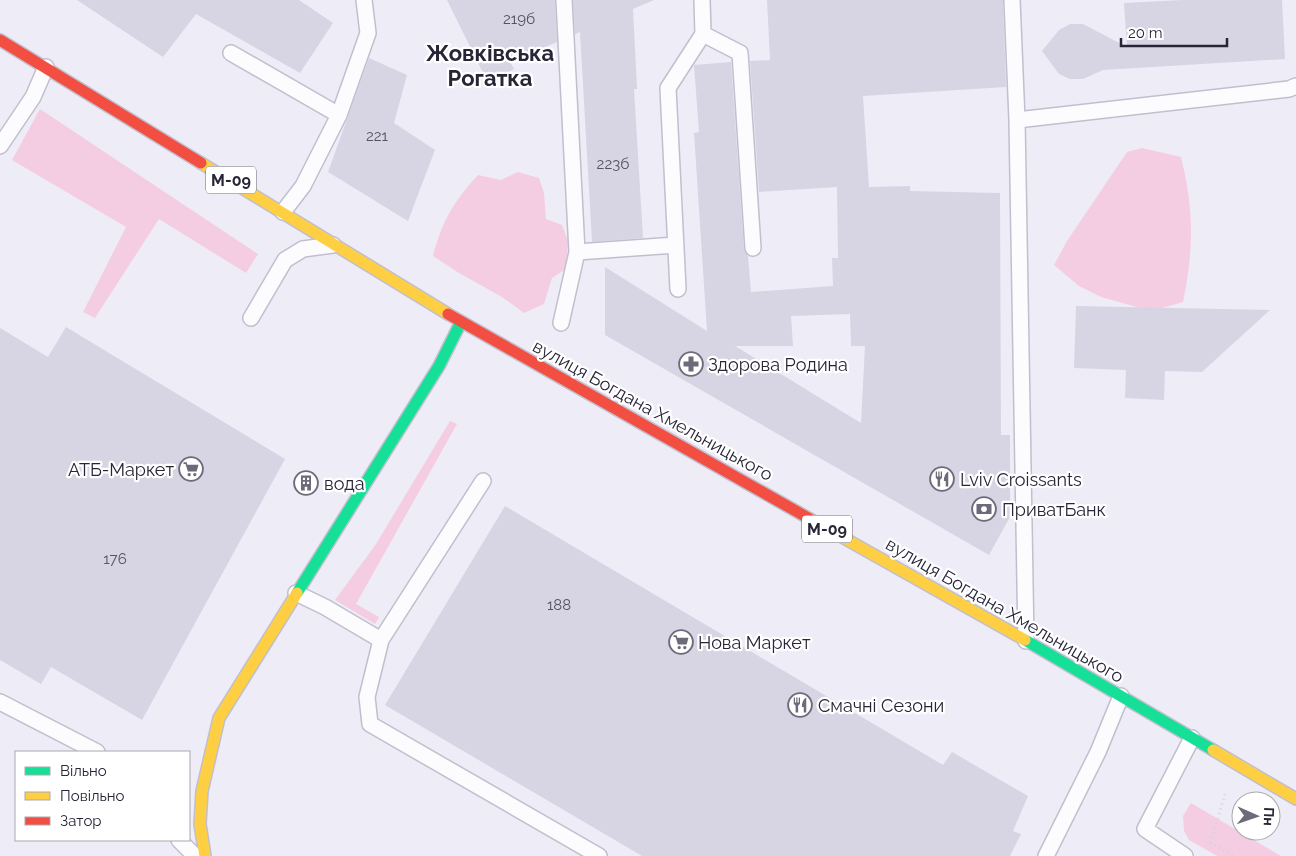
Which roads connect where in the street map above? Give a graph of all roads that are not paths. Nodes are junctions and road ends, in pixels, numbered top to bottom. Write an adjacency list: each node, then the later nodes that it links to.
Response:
1 (364, 0): 10 (lane)
2 (564, 0): 17 (lane)
3 (702, 0): 5 (lane)
4 (1012, 0): 11 (lane)
5 (703, 34): 15 (lane); 16 (lane)
6 (0, 40): 8 (main road, вулиця Богдана Хмельницького / М-09)
7 (231, 53): 10 (lane)
8 (46, 67): 12 (lane); 13 (main road, вулиця Богдана Хмельницького / М-09)
9 (1296, 86): 11 (lane)
10 (339, 114): 13 (lane)
11 (1017, 120): 25 (lane)
12 (0, 146)
13 (284, 212): 14 (main road, вулиця Богдана Хмельницького / М-09)
14 (334, 244): 19 (lane); 20 (main road, вулиця Богдана Хмельницького / М-09)
15 (676, 245): 17 (lane); 18 (lane)
16 (753, 248)
17 (577, 252): 21 (lane)
18 (678, 289)
19 (251, 318)
20 (461, 322): 23 (main road); 25 (main road, вулиця Богдана Хмельницького / М-09)
21 (561, 323)
22 (482, 481): 24 (lane)
23 (296, 593): 24 (lane); 33 (main road)
24 (381, 640): 34 (lane)
25 (1026, 641): 26 (main road, вулиця Богдана Хмельницького / М-09)
26 (1121, 696): 28 (main road, вулиця Богдана Хмельницького / М-09); 35 (lane)
27 (0, 702): 29 (lane)
28 (1192, 738): 30 (main road, вулиця Богдана Хмельницького / М-09); 36 (lane)
29 (95, 751)
30 (1296, 799)
31 (180, 841): 32 (lane)
32 (195, 856)
33 (205, 856)
34 (599, 856)
35 (1046, 856)
36 (1185, 856)

